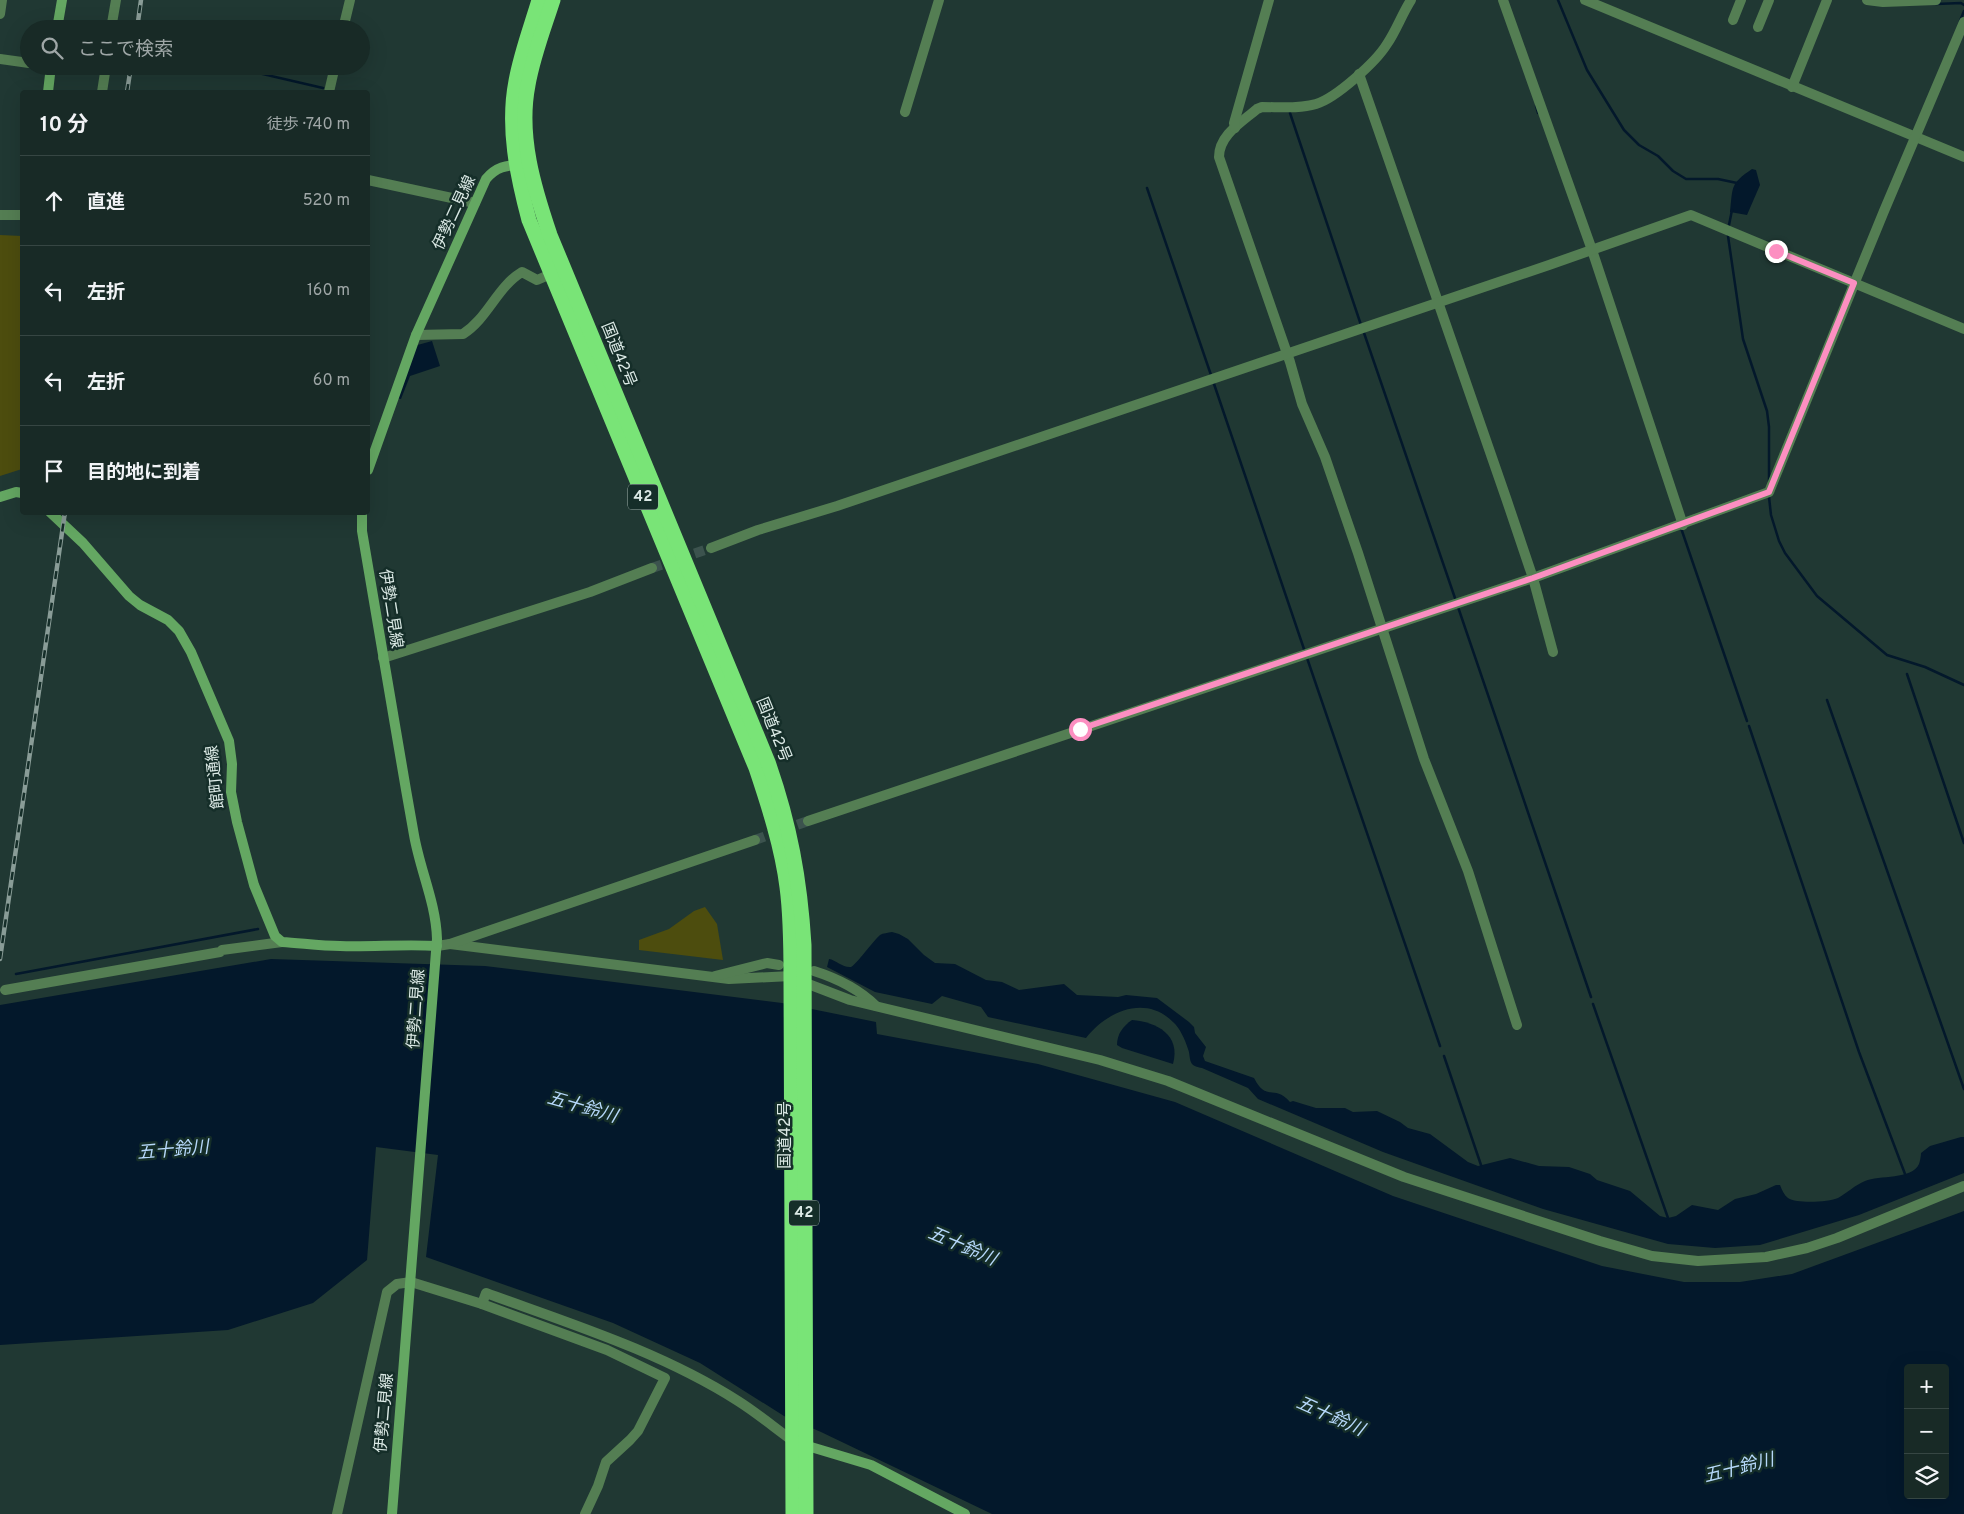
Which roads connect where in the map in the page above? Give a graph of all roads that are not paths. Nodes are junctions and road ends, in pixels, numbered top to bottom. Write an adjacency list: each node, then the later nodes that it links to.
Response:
1 (2, 0): 18 (street)
2 (62, 0): 19 (main road)
3 (116, 0): 20 (street)
4 (350, 0): 21 (street)
5 (539, 0): 39 (highway, 国道42号 / 42)
6 (553, 0): 39 (highway, 国道42号 / 42)
7 (939, 0): 35 (street)
8 (1269, 0): 36 (street)
9 (1411, 0): 27 (street)
10 (1503, 0): 44 (street)
11 (1585, 0): 31 (street)
12 (1741, 0): 22 (street)
13 (1769, 0): 24 (street)
14 (1827, 0): 31 (street)
15 (1867, 0): 17 (street)
16 (1936, 0): 17 (street)
17 (1887, 1)
18 (0, 12)
19 (59, 20)
20 (113, 20)
21 (345, 20)
22 (1733, 20)
23 (1964, 22): 37 (street)
24 (1758, 27)
25 (0, 59): 26 (street)
26 (20, 62)
27 (1359, 74): 36 (street); 47 (street)
28 (50, 75): 32 (main road)
29 (105, 75): 33 (street)
30 (332, 75): 34 (street)
31 (1792, 86): 37 (street)
32 (48, 90)
33 (102, 90)
34 (328, 90)
35 (905, 112)
36 (1235, 128): 50 (street)
37 (1916, 138): 38 (street); 46 (street)
38 (1964, 158)
39 (524, 166): 41 (main road, 伊勢二見線); 45 (highway, 国道42号 / 42); 70 (highway, 国道42号 / 42)
40 (370, 180): 41 (street)
41 (475, 203): 49 (main road, 伊勢二見線)
42 (0, 215): 43 (street)
43 (20, 215)
44 (1592, 250): 46 (street); 47 (street); 56 (street)
45 (551, 274): 49 (street); 70 (highway, 国道42号 / 42)
46 (1854, 283): 48 (street); 56 (street)
47 (1438, 302): 50 (street); 59 (street)
48 (1964, 329)
49 (416, 335): 51 (main road, 伊勢二見線)
50 (1287, 354): 57 (street); 60 (street)
51 (370, 464)
52 (20, 493): 53 (main road)
53 (0, 497)
54 (53, 515): 65 (main road, 館町通線)
55 (362, 515): 62 (main road, 伊勢二見線)
56 (1682, 525): 59 (street)
57 (711, 548)
58 (652, 568): 62 (street)
59 (1533, 578): 60 (street); 61 (street)
60 (1382, 629): 63 (street); 73 (street)
61 (1554, 652)
62 (383, 658): 67 (main road, 伊勢二見線)
63 (808, 822)
64 (755, 840): 66 (street)
65 (282, 942): 67 (main road); 71 (street)
66 (450, 944): 67 (street); 69 (street)
67 (437, 946): 75 (main road, 伊勢二見線)
68 (779, 965): 69 (street)
69 (712, 977): 70 (street)
70 (800, 983): 72 (street); 72 (street); 77 (highway, 国道42号 / 42)
71 (5, 990)
72 (876, 1006): 74 (street)
73 (1517, 1025)
74 (1964, 1186)
75 (411, 1282): 76 (street); 78 (street); 79 (main road, 伊勢二見線)
76 (482, 1304): 77 (street); 80 (street)
77 (799, 1437): 81 (highway, 国道42号 / 42); 82 (highway, 国道42号 / 42); 83 (main road)
78 (337, 1514)
79 (392, 1514)
80 (585, 1514)
81 (793, 1514)
82 (806, 1514)
83 (965, 1514)

